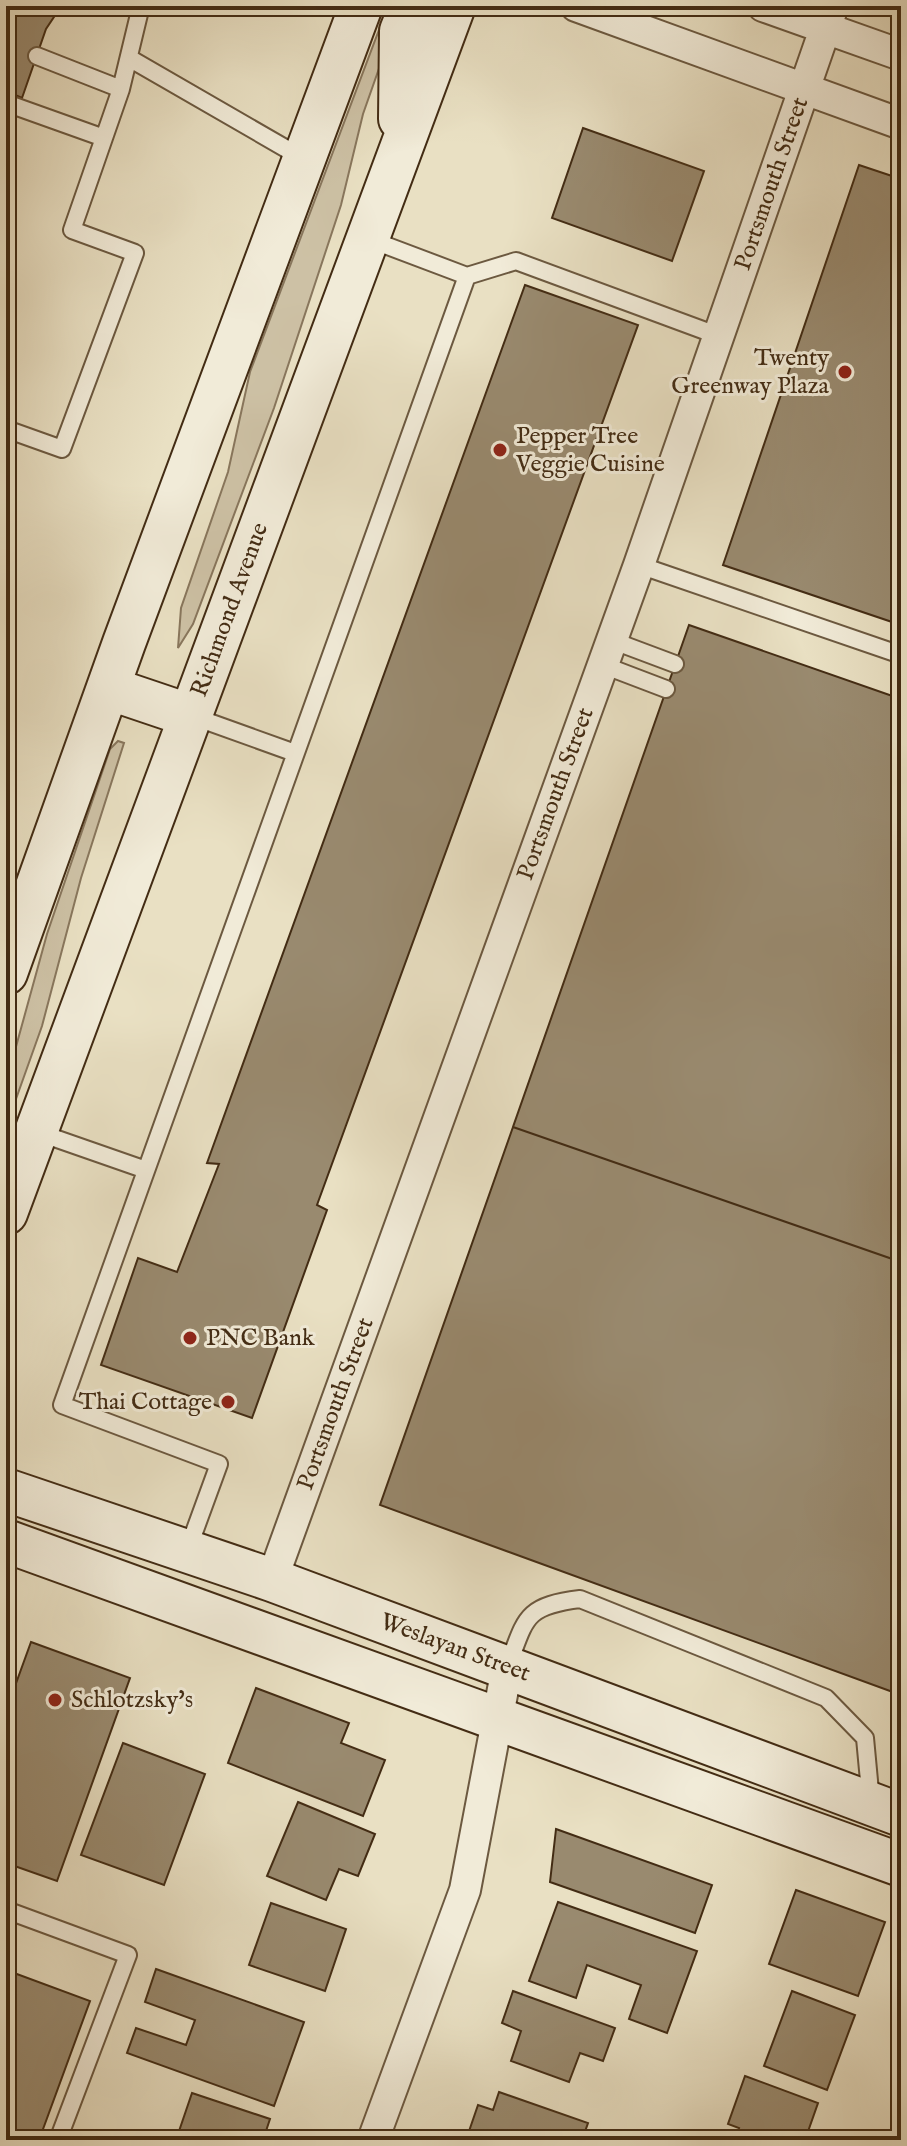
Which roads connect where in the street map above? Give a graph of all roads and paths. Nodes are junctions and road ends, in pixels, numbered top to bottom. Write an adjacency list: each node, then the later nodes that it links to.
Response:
1 (141, 6): 10 (lane)
2 (361, 6): 17 (main road)
3 (411, 6): 16 (main road)
4 (454, 6): 16 (main road, Richmond Avenue)
5 (576, 6): 12 (street)
6 (763, 6): 7 (street)
7 (829, 17): 8 (street); 12 (street, Portsmouth Street)
8 (901, 55)
9 (37, 56): 11 (lane)
10 (129, 58): 11 (lane); 17 (lane)
11 (121, 89): 15 (lane)
12 (805, 91): 14 (street); 20 (street, Portsmouth Street)
13 (6, 103): 15 (lane)
14 (901, 124)
15 (104, 138): 21 (lane)
16 (399, 152): 18 (main road, Richmond Avenue)
17 (305, 160): 26 (main road)
18 (367, 239): 19 (lane); 28 (main road, Richmond Avenue)
19 (467, 276): 20 (lane); 29 (lane)
20 (719, 336): 22 (street, Portsmouth Street)
21 (6, 429)
22 (639, 565): 23 (street, Portsmouth Street); 24 (lane)
23 (607, 653): 25 (lane); 27 (lane); 37 (street, Portsmouth Street)
24 (901, 655)
25 (675, 664)
26 (108, 688): 28 (main road); 30 (main road)
27 (666, 689)
28 (191, 716): 29 (lane); 31 (main road, Richmond Avenue)
29 (295, 753): 32 (lane)
30 (6, 973)
31 (36, 1131): 32 (lane); 33 (main road, Richmond Avenue)
32 (146, 1170): 36 (lane)
33 (6, 1213)
34 (6, 1490): 36 (main road, Weslayan Street)
35 (7, 1544): 39 (main road)
36 (188, 1551): 37 (main road, Weslayan Street)
37 (272, 1580): 38 (main road, Weslayan Street)
38 (507, 1668): 39 (street); 40 (main road, Weslayan Street); 40 (lane)
39 (496, 1719): 41 (main road); 44 (street)
40 (886, 1809)
41 (901, 1865)
42 (6, 1910): 43 (lane)
43 (58, 2140)
44 (373, 2140)

